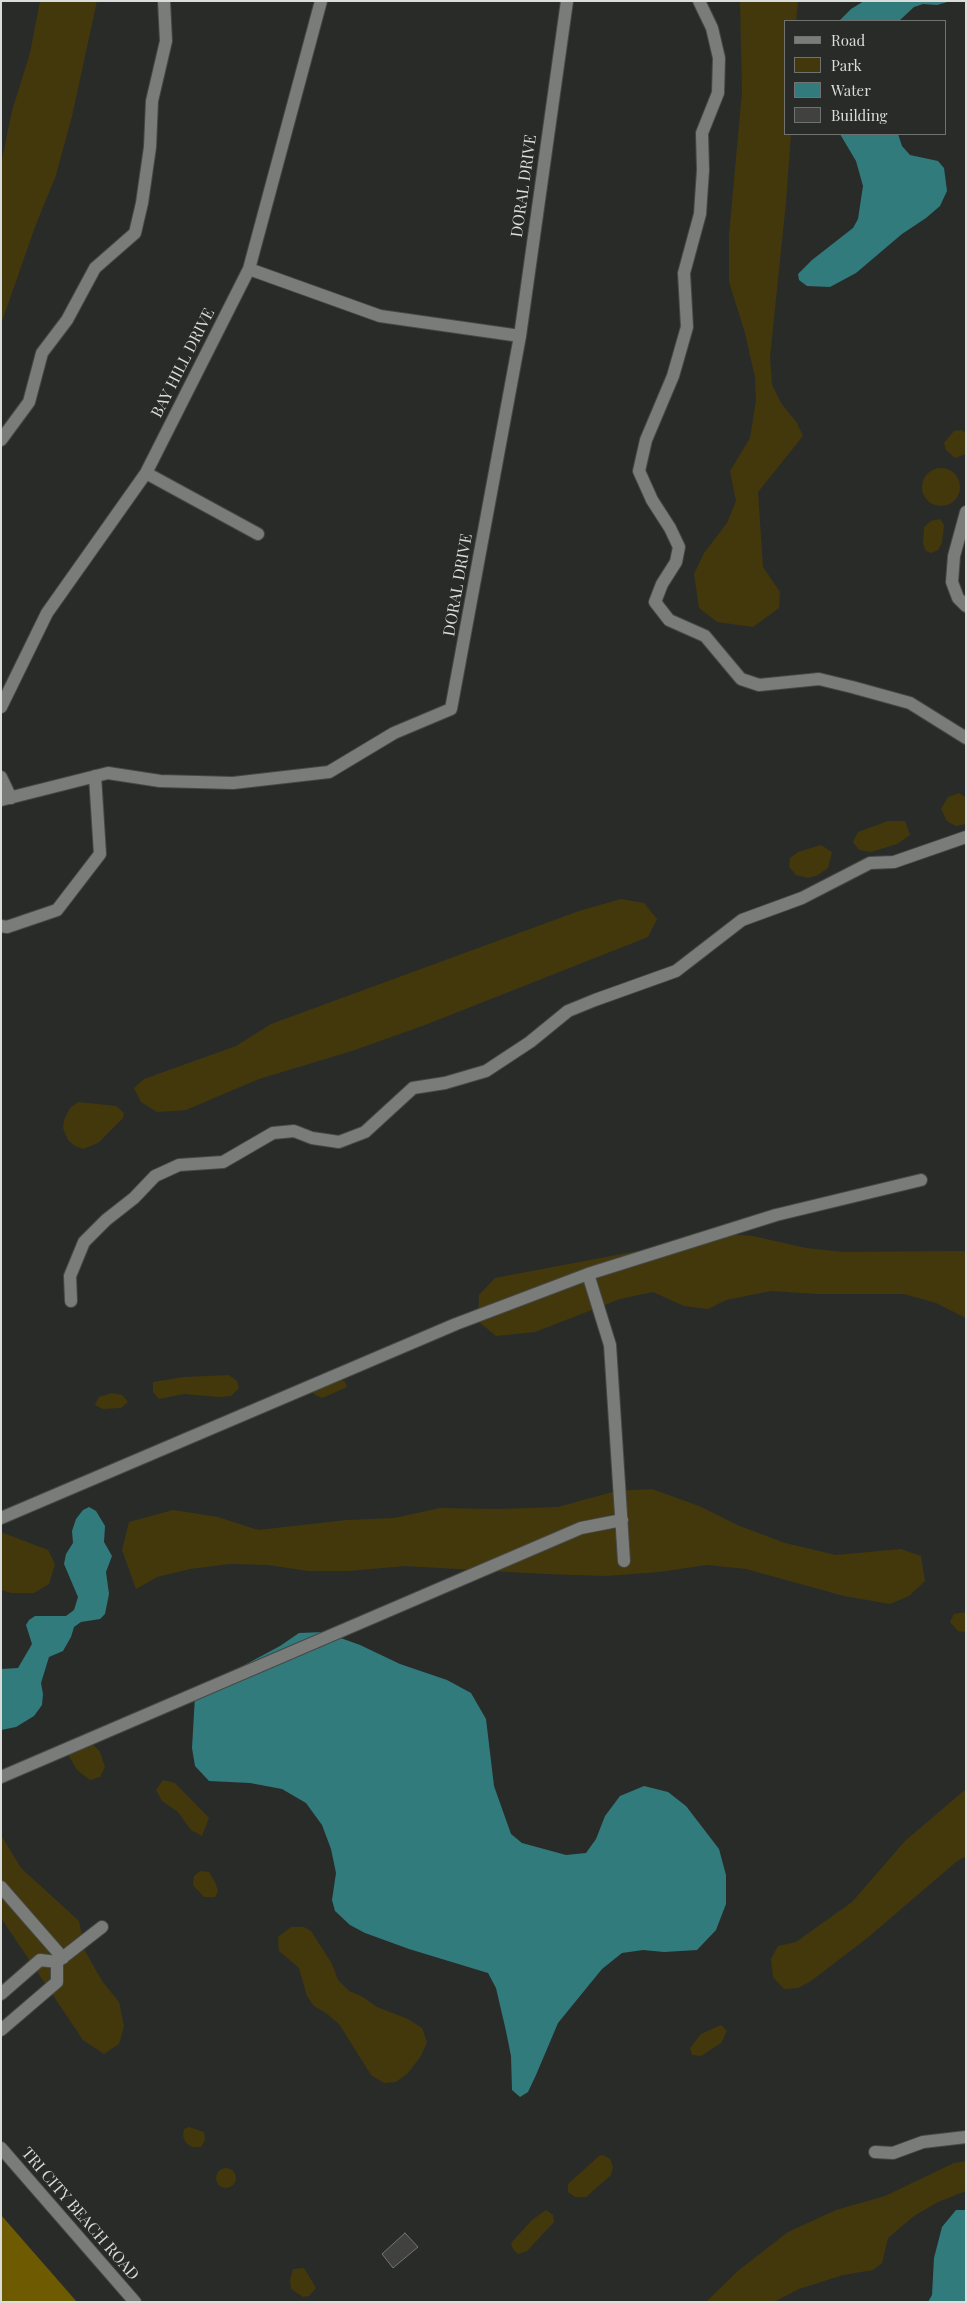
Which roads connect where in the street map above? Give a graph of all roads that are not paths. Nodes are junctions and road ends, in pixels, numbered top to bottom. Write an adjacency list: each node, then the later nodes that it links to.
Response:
1 (164, 1): 7 (street)
2 (321, 1): 5 (street, BAY HILL DRIVE)
3 (566, 1): 6 (street, DORAL DRIVE)
4 (699, 1): 13 (street)
5 (249, 269): 6 (street); 8 (street, BAY HILL DRIVE)
6 (520, 336): 14 (street, DORAL DRIVE)
7 (1, 440)
8 (146, 473): 10 (street); 12 (street, BAY HILL DRIVE)
9 (966, 512): 11 (street)
10 (258, 534)
11 (966, 606)
12 (1, 707)
13 (966, 738)
14 (95, 776): 16 (street, DORAL DRIVE); 18 (street)
15 (1, 777): 16 (street)
16 (6, 799)
17 (966, 837): 21 (street)
18 (1, 926)
19 (921, 1180): 20 (street)
20 (588, 1274): 22 (street); 23 (street)
21 (71, 1301)
22 (1, 1518)
23 (622, 1520): 24 (street); 25 (street)
24 (624, 1561)
25 (1, 1777)
26 (1, 1887): 28 (street)
27 (102, 1928): 28 (street)
28 (60, 1960): 29 (street); 30 (street)
29 (1, 1994)
30 (1, 2030)
31 (966, 2137): 33 (street)
32 (1, 2148): 34 (street, TRI CITY BEACH ROAD)
33 (875, 2152)
34 (135, 2302)

